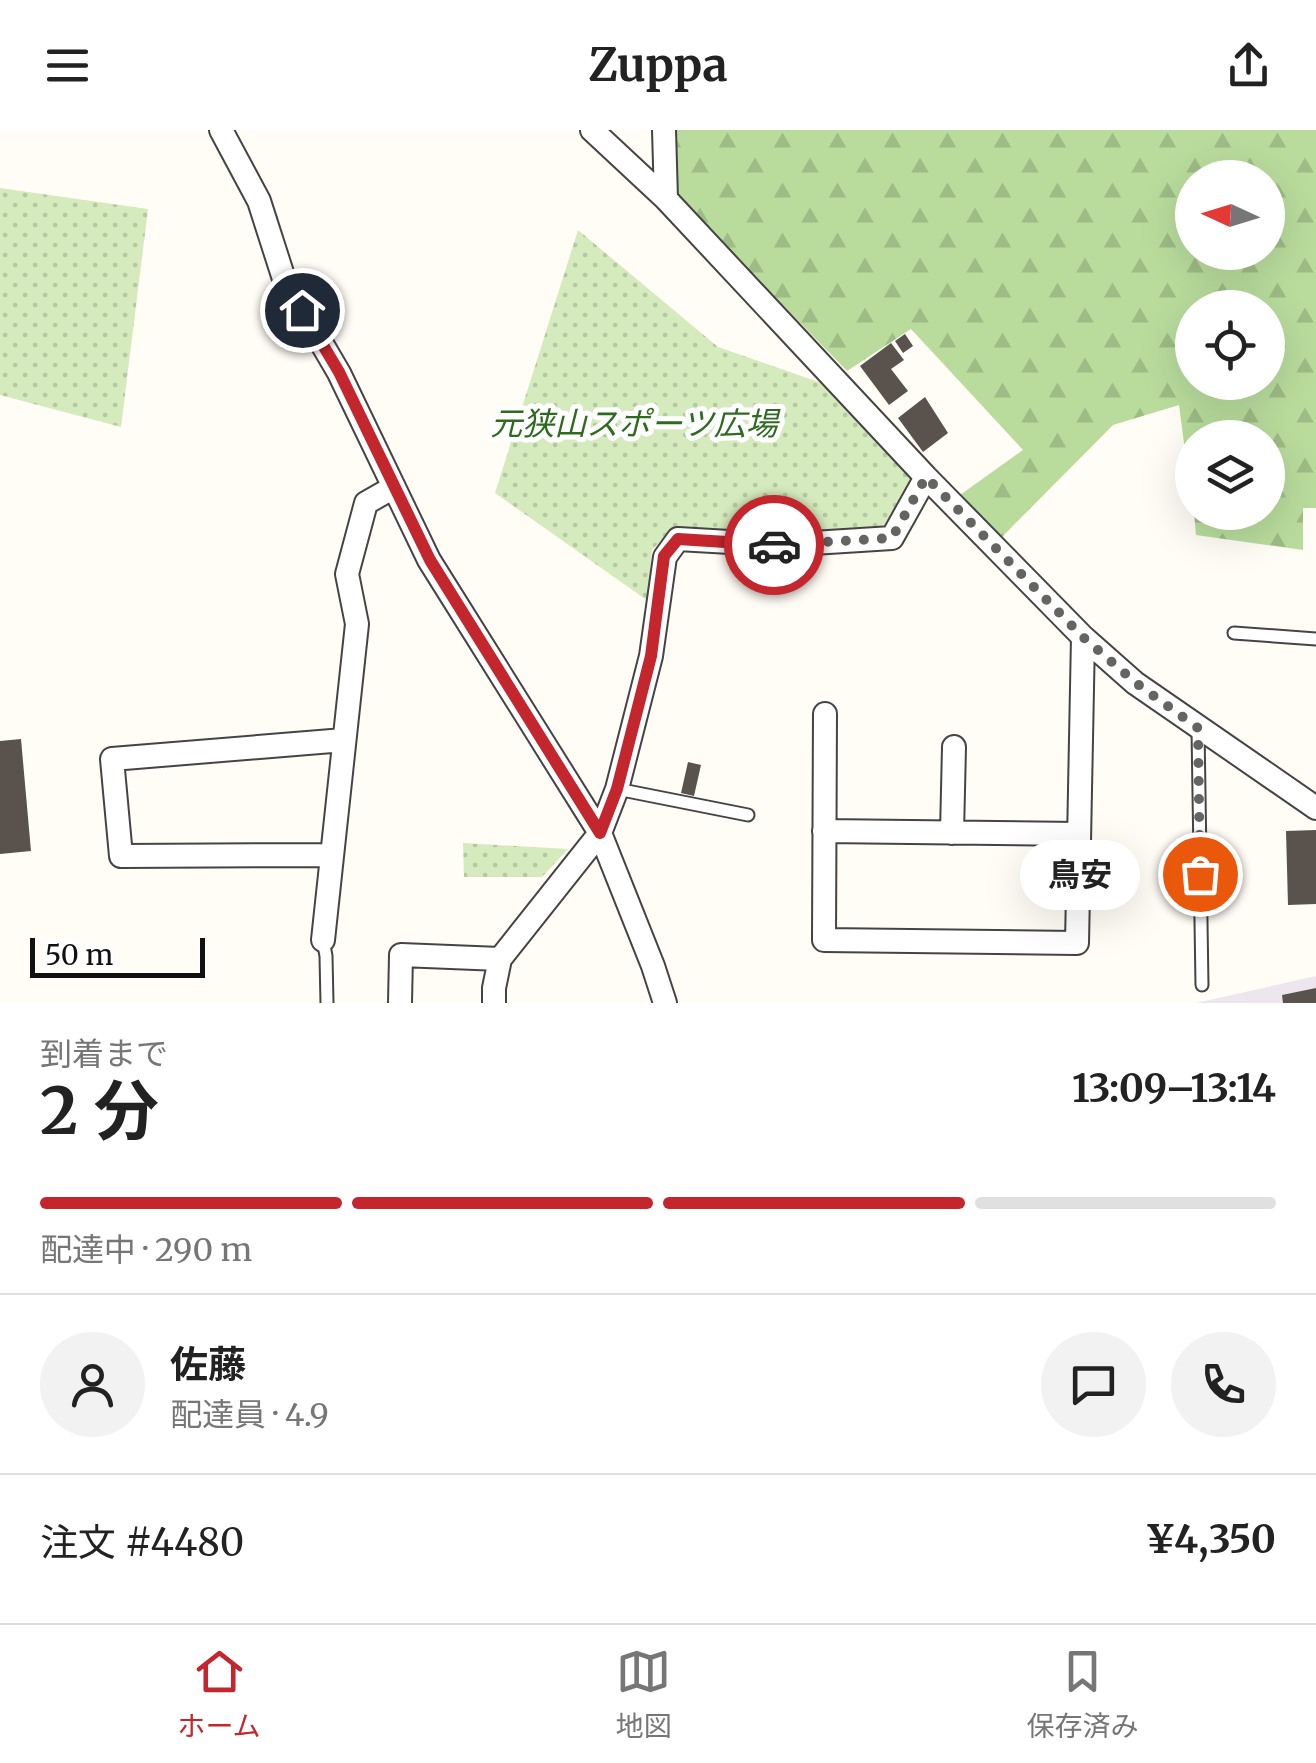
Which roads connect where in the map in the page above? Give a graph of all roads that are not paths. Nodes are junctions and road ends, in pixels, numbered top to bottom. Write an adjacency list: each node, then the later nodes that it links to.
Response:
1 (221, 130): 6 (street)
2 (592, 130): 4 (street)
3 (664, 130): 4 (street)
4 (666, 199): 5 (street)
5 (926, 477): 8 (street); 14 (street)
6 (394, 487): 12 (street); 18 (street)
7 (1234, 633): 9 (lane)
8 (1083, 637): 11 (street); 20 (street)
9 (1316, 640)
10 (825, 714): 17 (street)
11 (1198, 728): 15 (street); 24 (lane)
12 (344, 740): 21 (street); 21 (street)
13 (954, 747): 19 (street)
14 (617, 789): 16 (lane); 18 (street)
15 (1316, 808)
16 (748, 815)
17 (824, 831): 19 (street); 20 (street)
18 (600, 833): 23 (street); 28 (street)
19 (952, 833): 20 (street)
20 (1079, 834)
21 (332, 854): 22 (street)
22 (323, 940): 25 (lane)
23 (500, 960): 26 (street); 27 (street)
24 (1202, 985)
25 (327, 1003)
26 (400, 1003)
27 (494, 1003)
28 (665, 1003)

